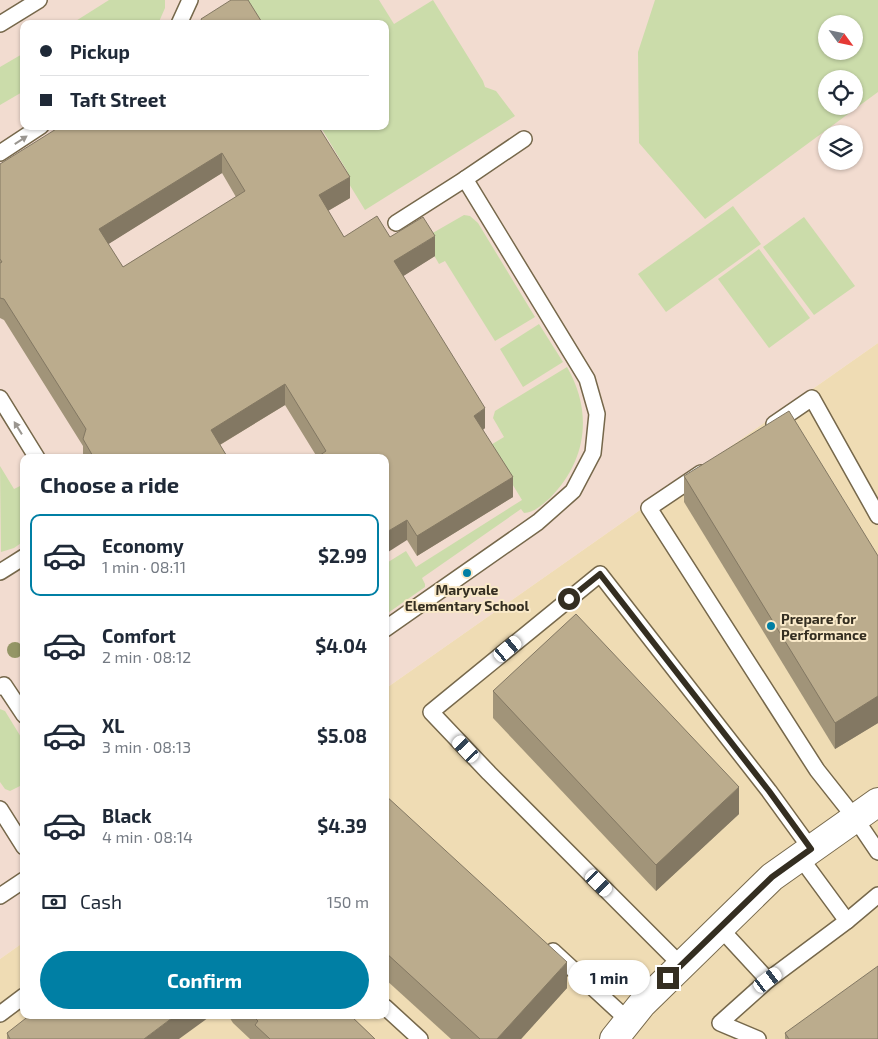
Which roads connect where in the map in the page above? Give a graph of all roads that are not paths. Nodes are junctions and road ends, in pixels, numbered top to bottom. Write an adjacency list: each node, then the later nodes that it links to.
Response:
1 (39, 0): 4 (lane)
2 (190, 0): 3 (lane)
3 (182, 20)
4 (0, 24)
5 (36, 130): 7 (lane, one-way to 5)
6 (524, 139): 8 (lane)
7 (0, 153)
8 (465, 179): 9 (lane); 17 (lane)
9 (396, 223)
10 (0, 398): 12 (lane, one-way to 10)
11 (763, 431): 14 (lane)
12 (35, 454)
13 (714, 464): 22 (lane)
14 (878, 516)
15 (20, 560): 16 (lane)
16 (0, 572)
17 (389, 626)
18 (0, 687): 19 (lane)
19 (20, 709)
20 (878, 802): 22 (street)
21 (0, 809): 23 (lane)
22 (855, 818): 24 (lane); 25 (street)
23 (20, 841)
24 (878, 852)
25 (805, 853): 29 (lane); 30 (street); 32 (lane)
26 (20, 883): 28 (lane)
27 (878, 895): 29 (lane)
28 (0, 896)
29 (847, 921): 33 (lane)
30 (720, 928): 32 (street); 33 (lane)
31 (543, 942): 37 (lane)
32 (681, 965): 37 (street)
33 (768, 980): 39 (lane)
34 (20, 999): 36 (lane)
35 (389, 1011): 38 (lane)
36 (0, 1014)
37 (623, 1032)
38 (420, 1039)
39 (758, 1039)

